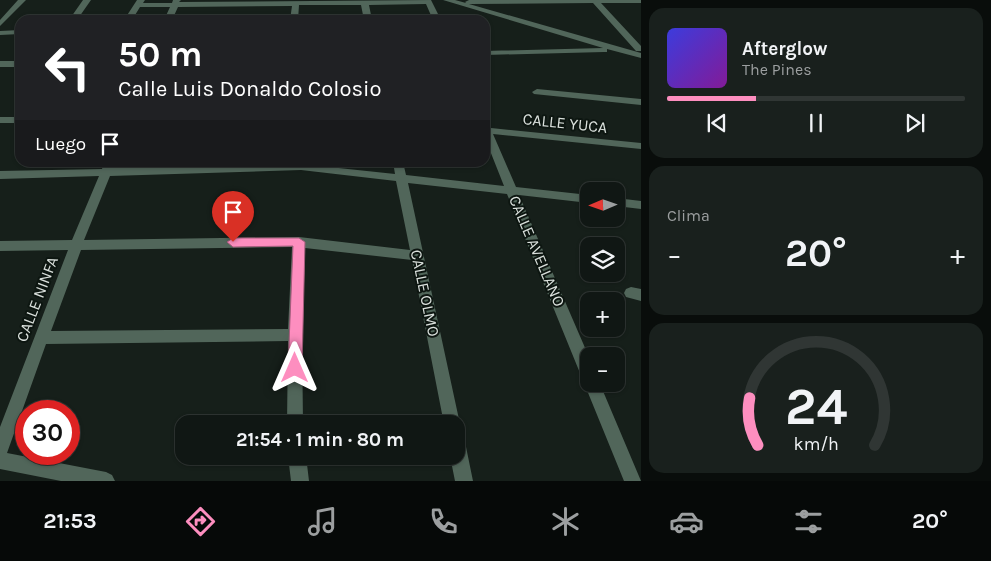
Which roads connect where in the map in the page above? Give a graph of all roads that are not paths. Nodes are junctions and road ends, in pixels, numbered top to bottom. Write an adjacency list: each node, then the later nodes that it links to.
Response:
1 (22, 0): 18 (street)
2 (87, 0): 12 (street)
3 (296, 1): 4 (street); 11 (street); 15 (street)
4 (364, 1): 5 (street); 16 (street)
5 (427, 1): 17 (street)
6 (450, 1): 7 (street); 21 (street)
7 (595, 1): 8 (street); 22 (street)
8 (641, 1)
9 (139, 2): 10 (street); 13 (street)
10 (176, 2): 11 (street); 14 (street)
11 (233, 2)
12 (76, 15)
13 (131, 15)
14 (170, 15)
15 (295, 15)
16 (367, 15)
17 (434, 15)
18 (0, 24)
19 (15, 32): 20 (street)
20 (0, 33)
21 (617, 50): 22 (street); 23 (street)
22 (640, 52)
23 (490, 53)
24 (5, 64): 25 (street)
25 (0, 76)
26 (537, 92): 27 (street)
27 (641, 102)
28 (0, 120): 29 (street)
29 (15, 120)
30 (490, 129): 32 (street, CALLE YUCA)
31 (490, 139): 37 (street, CALLE AVELLANO)
32 (641, 146)
33 (108, 167): 35 (street); 36 (street); 42 (street, CALLE NINFA)
34 (399, 167): 36 (street, CALLE OLMO)
35 (0, 175)
36 (401, 180): 37 (street); 44 (street, CALLE OLMO)
37 (512, 192): 38 (street); 47 (street, CALLE AVELLANO)
38 (580, 199)
39 (625, 203): 40 (street)
40 (641, 205)
41 (299, 242): 42 (street); 44 (street); 45 (street)
42 (76, 245): 43 (street); 46 (street, CALLE NINFA)
43 (0, 246)
44 (417, 256): 50 (street, CALLE OLMO)
45 (295, 335): 46 (street); 49 (street)
46 (40, 338): 51 (street, CALLE NINFA)
47 (580, 354)
48 (595, 392): 58 (street)
49 (295, 415)
50 (450, 415)
51 (0, 449)
52 (0, 460): 55 (street)
53 (298, 465): 56 (street)
54 (461, 465): 57 (street)
55 (106, 481)
56 (300, 481)
57 (464, 481)
58 (633, 481)

